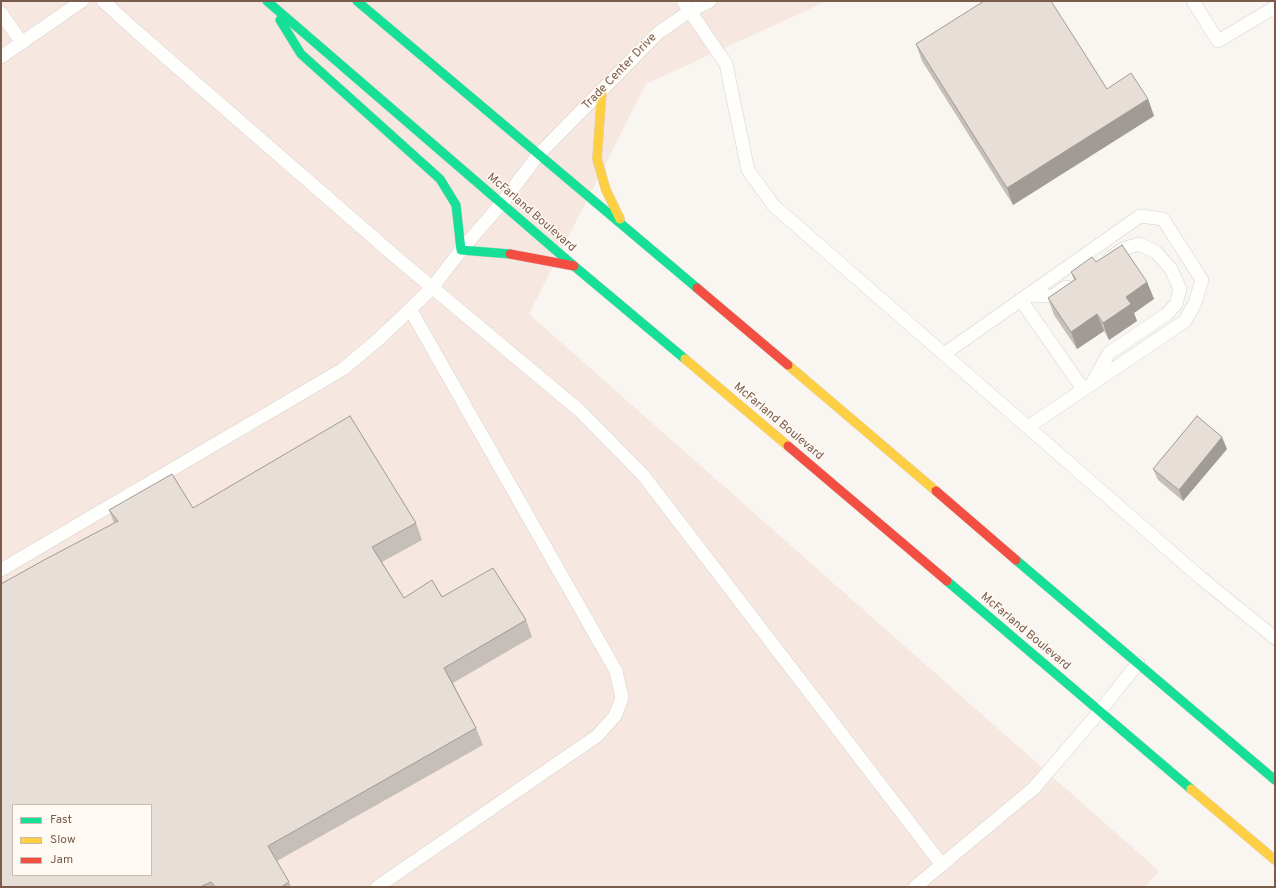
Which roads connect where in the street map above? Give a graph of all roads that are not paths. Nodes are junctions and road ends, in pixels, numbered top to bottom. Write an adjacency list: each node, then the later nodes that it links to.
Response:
1 (82, 1): 10 (lane)
2 (103, 1): 20 (lane)
3 (268, 1): 14 (highway, McFarland Boulevard); 16 (highway)
4 (356, 1): 13 (highway)
5 (710, 1): 7 (lane, Trade Center Drive)
6 (1192, 1): 8 (lane)
7 (687, 6): 12 (lane, Trade Center Drive); 23 (lane)
8 (1275, 7)
9 (1, 13): 10 (lane)
10 (22, 43): 11 (lane)
11 (1, 57)
12 (602, 90): 13 (lane, Trade Center Drive); 15 (highway)
13 (538, 155): 14 (lane, Trade Center Drive); 15 (highway)
14 (502, 203): 16 (lane, Trade Center Drive); 17 (highway, McFarland Boulevard)
15 (623, 225): 28 (highway)
16 (461, 250): 17 (highway); 20 (lane, Trade Center Drive)
17 (574, 266): 29 (highway, McFarland Boulevard)
18 (1098, 266): 24 (lane)
19 (1079, 279): 21 (lane)
20 (432, 288): 22 (lane, Trade Center Drive); 32 (lane)
21 (1024, 298): 23 (lane); 24 (lane); 24 (lane)
22 (410, 309): 26 (lane, Trade Center Drive); 33 (lane)
23 (944, 354): 25 (lane)
24 (1088, 386): 25 (lane)
25 (1028, 427): 27 (lane)
26 (1, 570)
27 (1275, 638)
28 (1138, 663): 29 (lane); 30 (highway)
29 (1100, 711): 31 (highway, McFarland Boulevard); 32 (lane)
30 (1275, 780)
31 (1275, 860)
32 (942, 865): 34 (lane)
33 (377, 887)
34 (915, 887)

